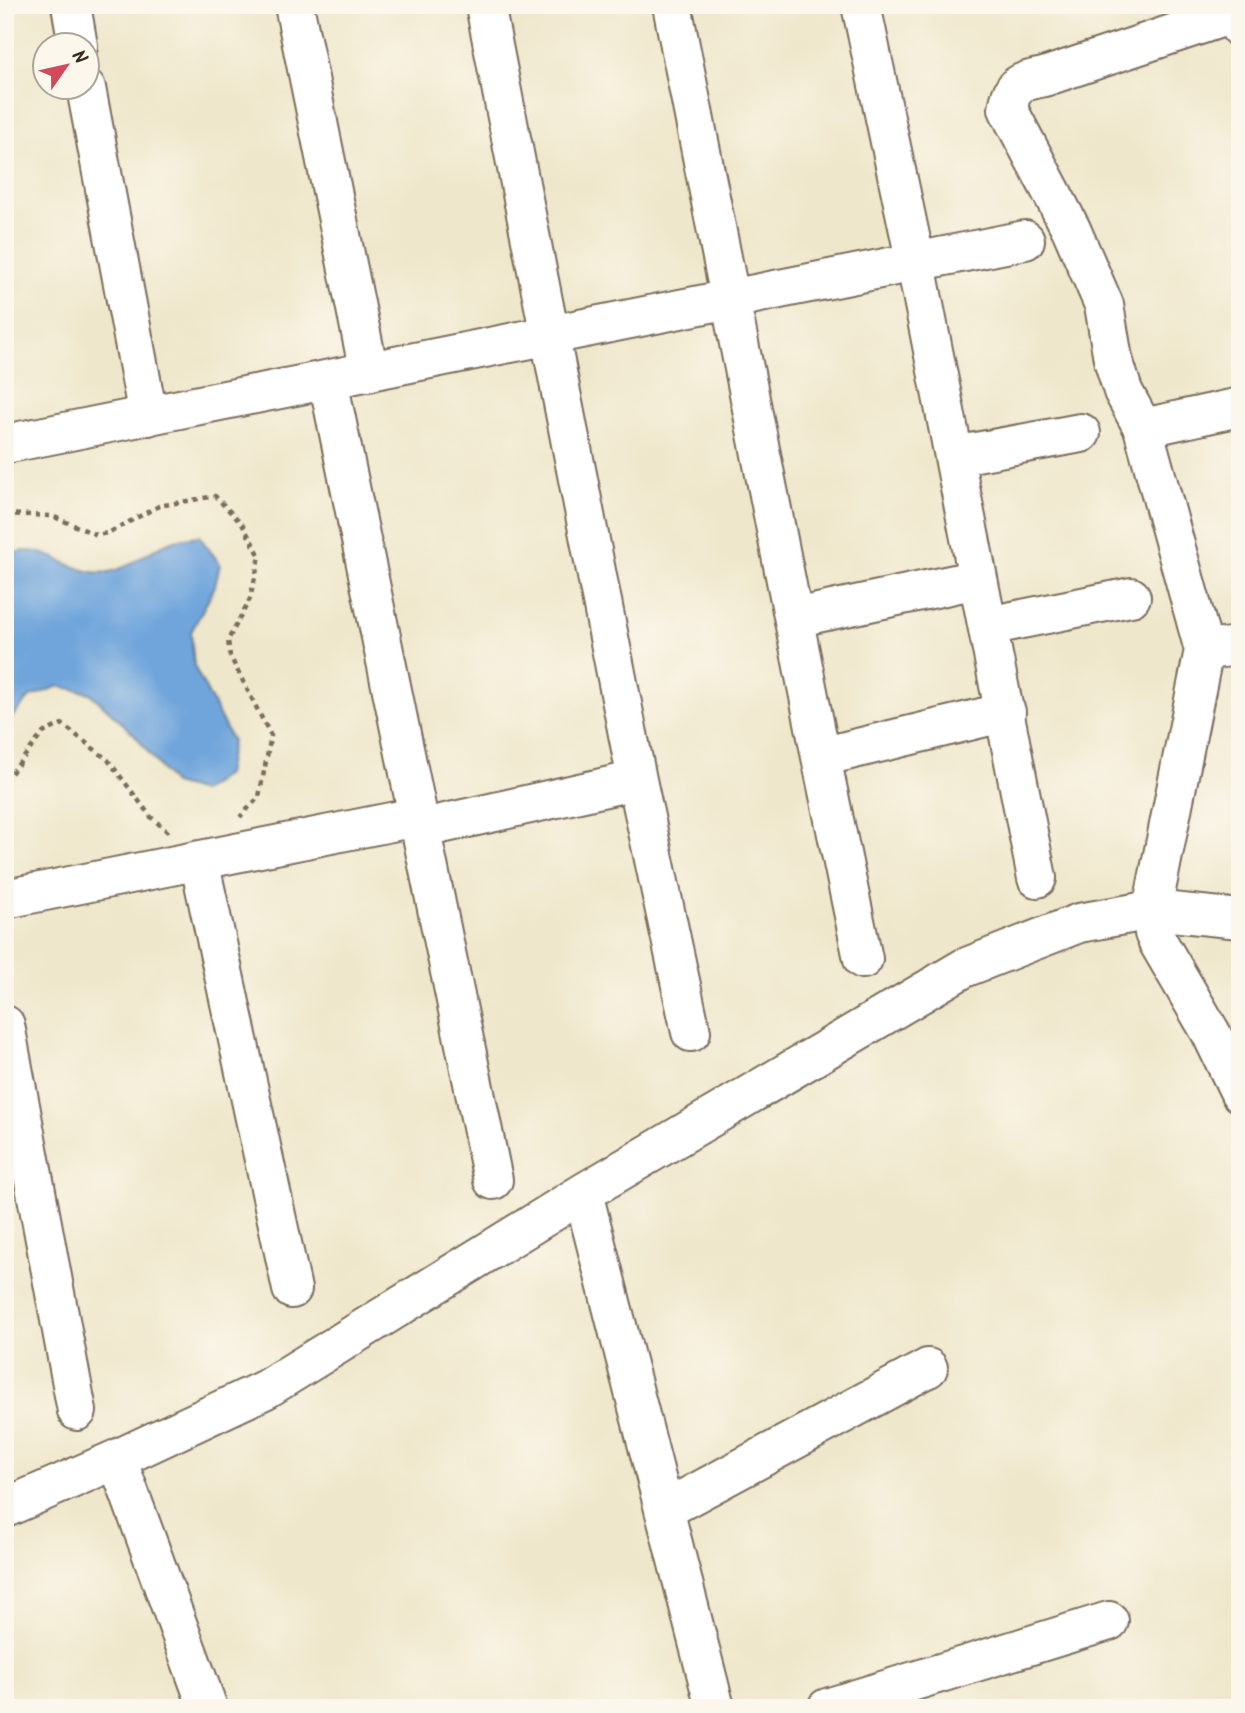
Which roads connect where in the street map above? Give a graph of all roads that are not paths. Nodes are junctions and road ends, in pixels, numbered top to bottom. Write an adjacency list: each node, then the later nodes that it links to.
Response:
1 (71, 5): 7 (street)
2 (294, 5): 13 (street)
3 (485, 5): 12 (street)
4 (672, 5): 11 (street)
5 (861, 5): 10 (street)
6 (1240, 28): 17 (street)
7 (76, 32)
8 (89, 102): 16 (street)
9 (1025, 240): 10 (street)
10 (916, 264): 11 (street); 20 (street)
11 (730, 300): 12 (street); 23 (street)
12 (551, 336): 13 (street); 28 (street)
13 (369, 372): 14 (street)
14 (328, 380): 16 (street); 29 (street)
15 (1240, 407): 17 (street)
16 (149, 416): 19 (street)
17 (1143, 428): 25 (street)
18 (1081, 433): 20 (street)
19 (5, 444)
20 (954, 456): 21 (street)
21 (978, 579): 23 (street); 24 (street)
22 (1131, 597): 24 (street)
23 (794, 618): 27 (street)
24 (988, 626): 26 (street)
25 (1222, 648): 33 (street)
26 (1006, 712): 27 (street); 31 (street)
27 (821, 757): 35 (street)
28 (637, 780): 29 (street); 37 (street)
29 (418, 823): 30 (street); 39 (street)
30 (199, 860): 32 (street); 41 (street)
31 (1037, 878)
32 (5, 899)
33 (1152, 910): 34 (street); 38 (street); 40 (street)
34 (1240, 919)
35 (863, 959)
36 (5, 1025): 43 (street)
37 (691, 1032)
38 (1240, 1093)
39 (493, 1181)
40 (583, 1193): 44 (street); 46 (street)
41 (292, 1289)
42 (928, 1368): 46 (street)
43 (77, 1411)
44 (117, 1459): 45 (street); 48 (street)
45 (5, 1508)
46 (664, 1510): 49 (street)
47 (1109, 1621): 50 (street)
48 (208, 1708)
49 (715, 1708)
50 (827, 1708)

